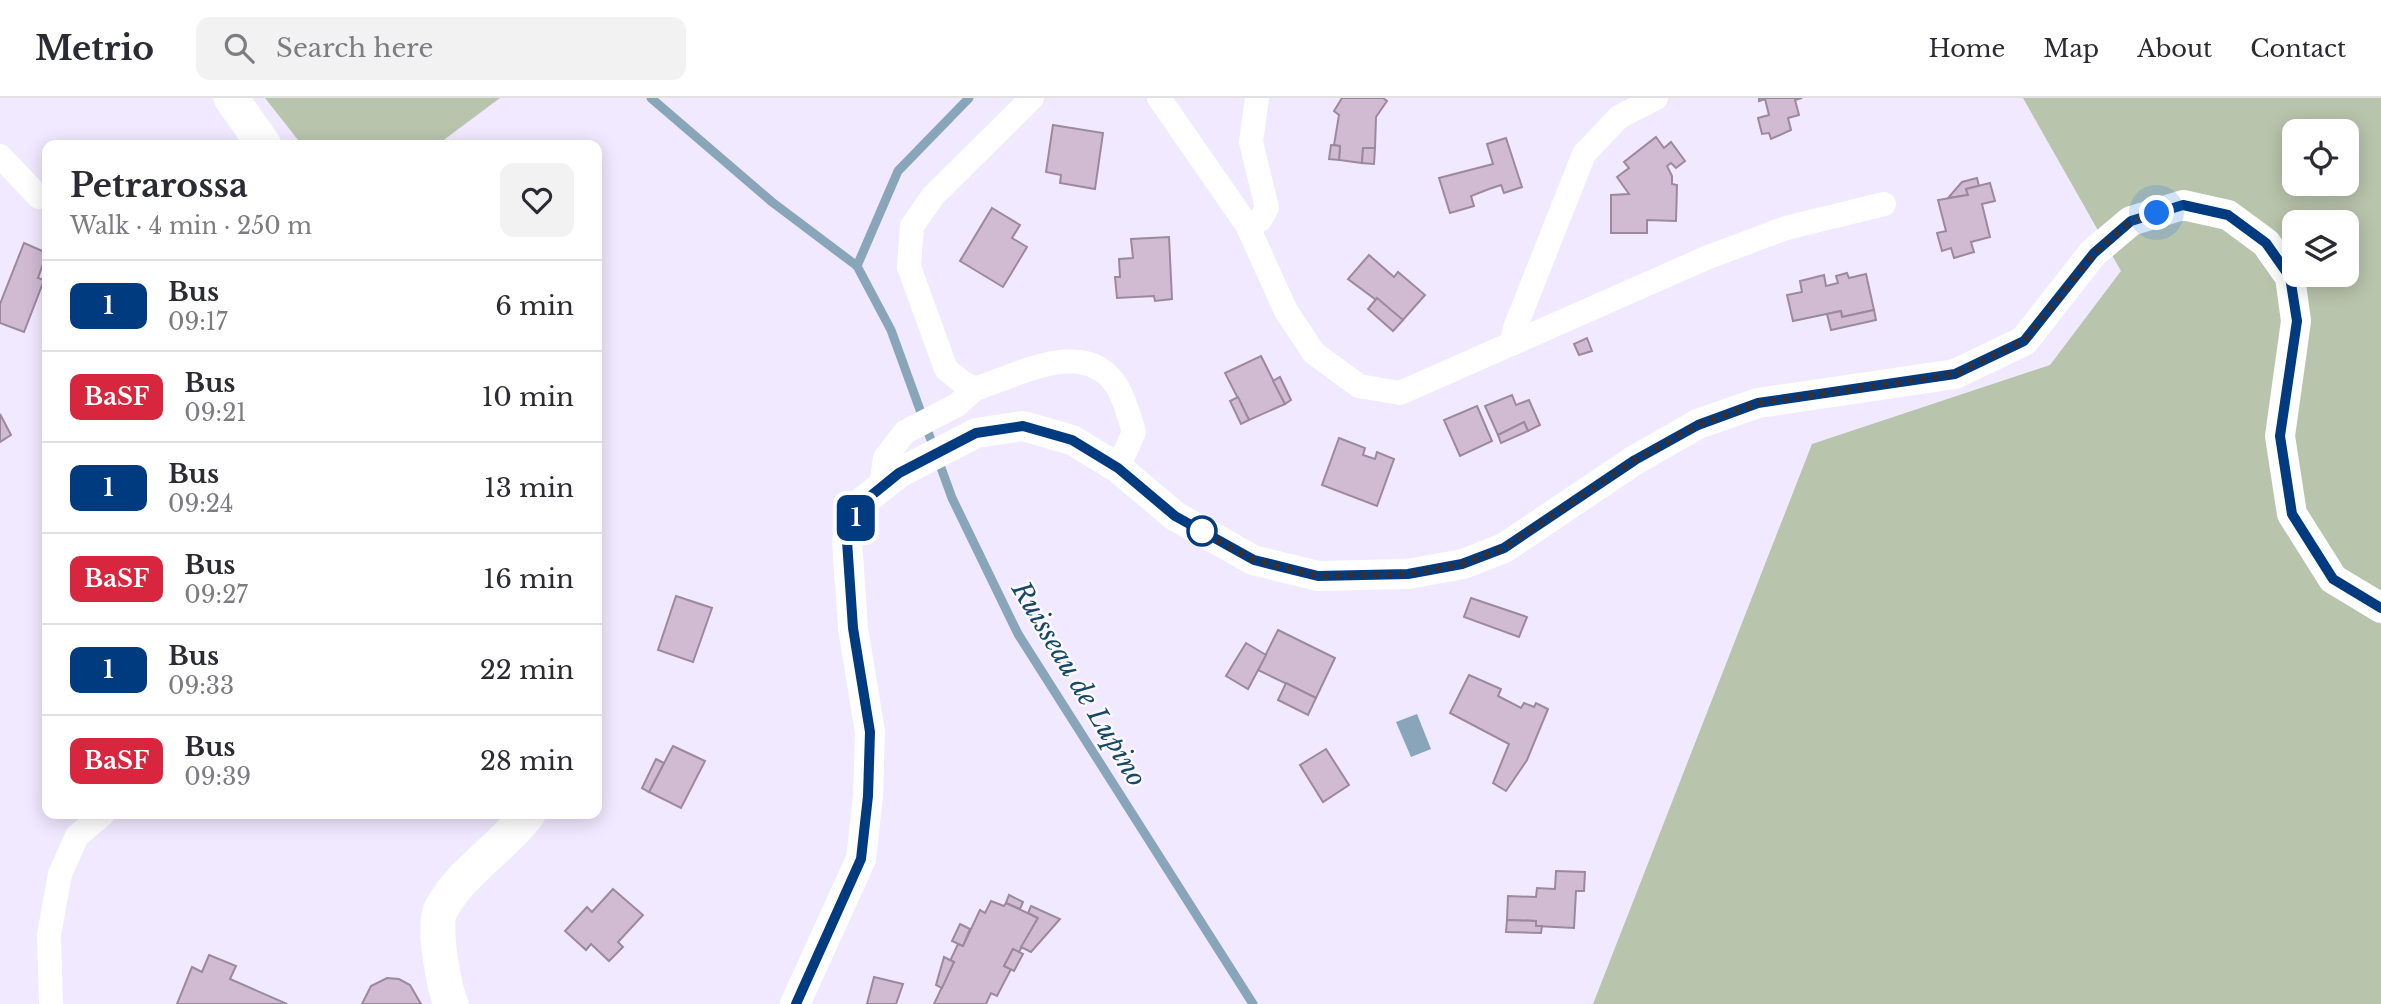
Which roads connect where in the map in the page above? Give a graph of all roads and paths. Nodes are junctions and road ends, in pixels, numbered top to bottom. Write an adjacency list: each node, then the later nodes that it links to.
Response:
1 (231, 98): 6 (main road)
2 (1032, 98): 12 (street)
3 (1159, 98): 10 (street)
4 (1257, 98): 10 (street)
5 (1656, 98): 11 (street)
6 (260, 140)
7 (0, 156): 8 (street)
8 (38, 197)
9 (1884, 204): 11 (street)
10 (1247, 225): 11 (street)
11 (1512, 344)
12 (975, 388): 13 (street); 14 (street)
13 (1118, 468): 14 (street); 15 (street)
14 (890, 480): 20 (street)
15 (2381, 608)
16 (97, 819): 18 (street)
17 (524, 819): 19 (main road)
18 (51, 1004)
19 (451, 1004)
20 (796, 1004)

